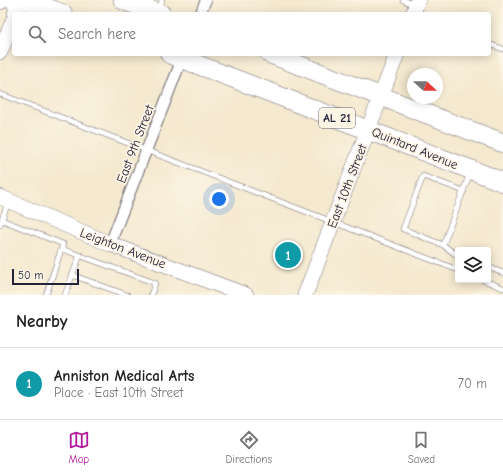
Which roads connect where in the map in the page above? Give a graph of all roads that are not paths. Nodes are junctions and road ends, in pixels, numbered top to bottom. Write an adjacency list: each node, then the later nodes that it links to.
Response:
1 (3, 0): 6 (street)
2 (13, 0): 8 (street)
3 (26, 0): 9 (highway)
4 (123, 0): 7 (highway)
5 (206, 0): 10 (street)
6 (0, 2)
7 (160, 9)
8 (16, 12)
9 (58, 12)
10 (201, 12)
11 (12, 24): 14 (street)
12 (491, 45): 13 (lane)
13 (503, 49)
14 (0, 52)
15 (179, 56): 23 (street, East 9th Street)
16 (182, 56): 21 (highway, Quintard Avenue / AL 21)
17 (275, 56): 20 (highway)
18 (396, 56): 20 (street, East 10th Street)
19 (0, 94): 23 (lane)
20 (382, 96): 21 (street, East 10th Street); 22 (highway)
21 (369, 130): 24 (highway, Quintard Avenue / AL 21); 28 (street, East 10th Street)
22 (503, 143)
23 (146, 151): 28 (lane); 30 (street, East 9th Street)
24 (471, 170): 25 (highway, Quintard Avenue / AL 21); 26 (lane)
25 (503, 182)
26 (464, 191): 31 (lane); 31 (lane)
27 (4, 199): 29 (lane); 30 (street, Leighton Avenue)
28 (334, 221): 36 (lane); 46 (street, East 10th Street)
29 (1, 222): 32 (lane)
30 (110, 244): 45 (street, Leighton Avenue)
31 (443, 245): 33 (lane)
32 (62, 248): 34 (lane); 41 (lane)
33 (455, 254)
34 (80, 255): 38 (lane); 44 (lane)
35 (491, 268): 37 (lane)
36 (455, 269)
37 (503, 273)
38 (72, 275): 42 (lane); 43 (lane)
39 (490, 283): 40 (lane)
40 (503, 288)
41 (46, 295)
42 (64, 295)
43 (127, 295)
44 (151, 295)
45 (246, 295)
46 (305, 295)

